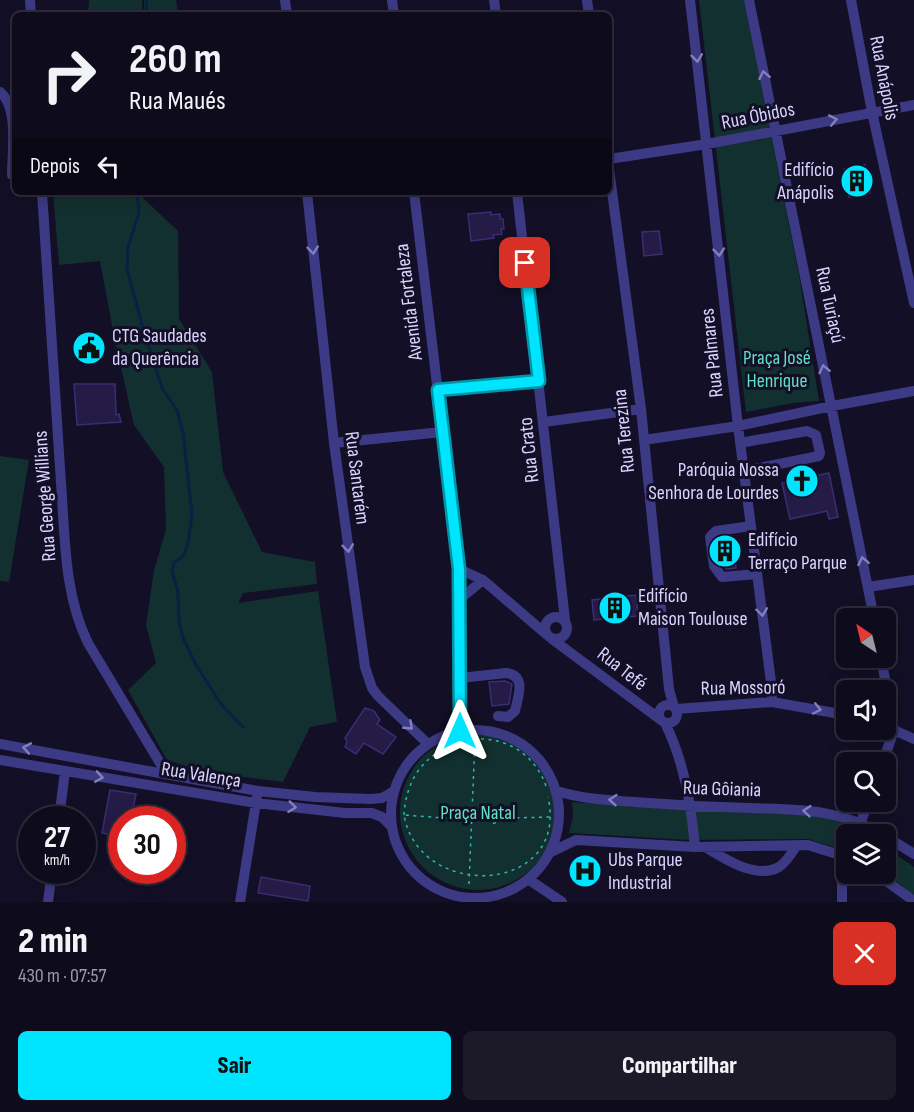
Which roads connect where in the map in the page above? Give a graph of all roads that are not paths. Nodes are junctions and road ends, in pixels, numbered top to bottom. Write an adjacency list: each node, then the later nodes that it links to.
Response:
1 (690, 0): 8 (street, Rua Palmares, one-way to 8)
2 (749, 0): 7 (street, Rua Turiaçú, one-way to 2)
3 (851, 0): 6 (street, Rua Anápolis)
4 (0, 92): 10 (street)
5 (914, 105): 6 (street, Rua Óbidos)
6 (872, 112): 7 (street, Rua Óbidos, one-way to 6); 16 (street, Rua Anápolis)
7 (776, 132): 8 (street, Rua Óbidos); 20 (street, Rua Turiaçú, one-way to 7)
8 (707, 144): 9 (street, Rua Óbidos); 23 (street, Rua Palmares, one-way to 23)
9 (612, 159)
10 (12, 175)
11 (612, 192): 21 (street, Rua Terezina)
12 (42, 195): 56 (street, Rua George Willians)
13 (307, 195): 26 (street, Rua Santarém, one-way to 26)
14 (414, 195): 18 (street, Avenida Fortaleza)
15 (517, 195): 17 (street, Rua Crato)
16 (914, 303)
17 (539, 381): 18 (street); 22 (street, Rua Crato)
18 (438, 390): 24 (street, Avenida Fortaleza)
19 (914, 391): 20 (street)
20 (832, 406): 23 (street); 34 (street, Rua Turiaçú, one-way to 20)
21 (641, 409): 22 (street); 25 (street, Rua Terezina)
22 (544, 422): 35 (street, Rua Crato)
23 (738, 426): 25 (street); 27 (street, Rua Palmares)
24 (442, 432): 26 (street); 30 (street, Avenida Fortaleza)
25 (644, 440): 47 (street, Rua Terezina)
26 (334, 443): 53 (street, Rua Santarém, one-way to 53)
27 (740, 443): 28 (street, Rua Palmares); 28 (street)
28 (744, 471): 29 (street, Rua Palmares)
29 (751, 526): 31 (street, Rua Palmares); 31 (street)
30 (459, 569): 32 (street, Rua Tefé); 36 (street, Avenida Fortaleza)
31 (757, 573): 45 (street, Rua Palmares, one-way to 45)
32 (483, 579): 36 (street); 38 (street, Rua Tefé)
33 (914, 580): 34 (street)
34 (868, 587): 37 (street, Rua Turiaçú)
35 (562, 597): 39 (street); 40 (street, Rua Crato)
36 (460, 599): 44 (street, Avenida Fortaleza)
37 (872, 608)
38 (529, 618): 39 (street); 42 (street, Rua Tefé)
39 (549, 619): 40 (street); 42 (street)
40 (565, 620): 41 (street)
41 (567, 633): 42 (street); 43 (street, Rua Tefé)
42 (549, 636): 43 (street, Rua Tefé)
43 (579, 658): 47 (street, Rua Tefé)
44 (460, 678): 48 (street); 49 (street, Avenida Fortaleza)
45 (772, 702): 46 (street, Rua Mossoró, one-way to 46); 47 (street, Rua Mossoró)
46 (836, 713)
47 (668, 714): 62 (street, Rua Terezina)
48 (498, 716)
49 (460, 731): 53 (street); 59 (street)
50 (896, 731): 51 (street)
51 (914, 739)
52 (0, 744): 56 (street, Rua Valença, one-way to 52)
53 (428, 744): 58 (street)
54 (0, 760): 55 (street, Rua Valença)
55 (65, 771): 60 (street, Rua Valença, one-way to 60); 61 (street)
56 (166, 773): 57 (street, Rua Valença)
57 (258, 791): 58 (street, Rua Valença); 60 (street)
58 (394, 791): 66 (street)
59 (557, 791): 62 (street, Rua Gôiania, one-way to 59); 70 (street)
60 (256, 803): 66 (street, Rua Valença, one-way to 66); 81 (street)
61 (61, 806)
62 (691, 807): 64 (street, Rua Gôiania, one-way to 62); 69 (street, Rua Terezina)
63 (865, 812): 64 (street)
64 (861, 822): 65 (street, Rua Gôiania)
65 (865, 824)
66 (392, 827): 77 (street)
67 (896, 843): 71 (street, Rua Gôiania)
68 (797, 845): 69 (street); 69 (street); 72 (street)
69 (700, 847): 70 (street)
70 (551, 852): 73 (street)
71 (914, 854)
72 (836, 856)
73 (528, 879): 78 (street); 83 (street)
74 (50, 884): 80 (street)
75 (842, 884): 84 (street)
76 (890, 884): 79 (street)
77 (456, 896): 78 (street); 82 (street)
78 (507, 897)
79 (914, 901)
80 (48, 902)
81 (240, 902)
82 (472, 902)
83 (562, 902)
84 (843, 902)

